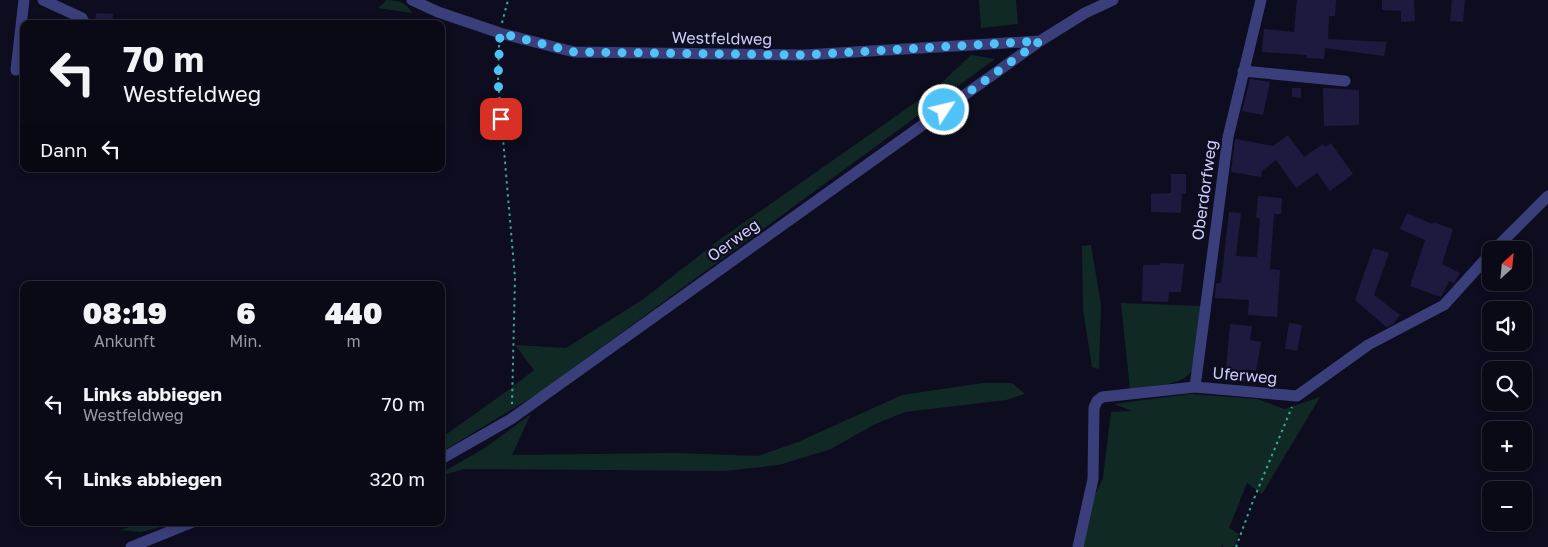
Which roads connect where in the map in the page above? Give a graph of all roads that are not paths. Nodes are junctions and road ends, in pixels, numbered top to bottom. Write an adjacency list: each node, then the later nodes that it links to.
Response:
1 (24, 0): 6 (street)
2 (43, 0): 7 (street)
3 (412, 0): 8 (street, Westfeldweg)
4 (1113, 0): 8 (street, Oerweg)
5 (1261, 0): 11 (street, Oberdorfweg)
6 (22, 20)
7 (83, 20)
8 (1040, 41): 17 (street, Oerweg)
9 (20, 52): 10 (street)
10 (19, 65)
11 (1243, 71): 12 (street); 16 (street, Oberdorfweg)
12 (1345, 81)
13 (1548, 196): 14 (street)
14 (1503, 241)
15 (1482, 263): 16 (street, Uferweg)
16 (1196, 387): 20 (street, Uferweg)
17 (445, 457)
18 (183, 526): 19 (street)
19 (131, 547)
20 (1078, 547)

